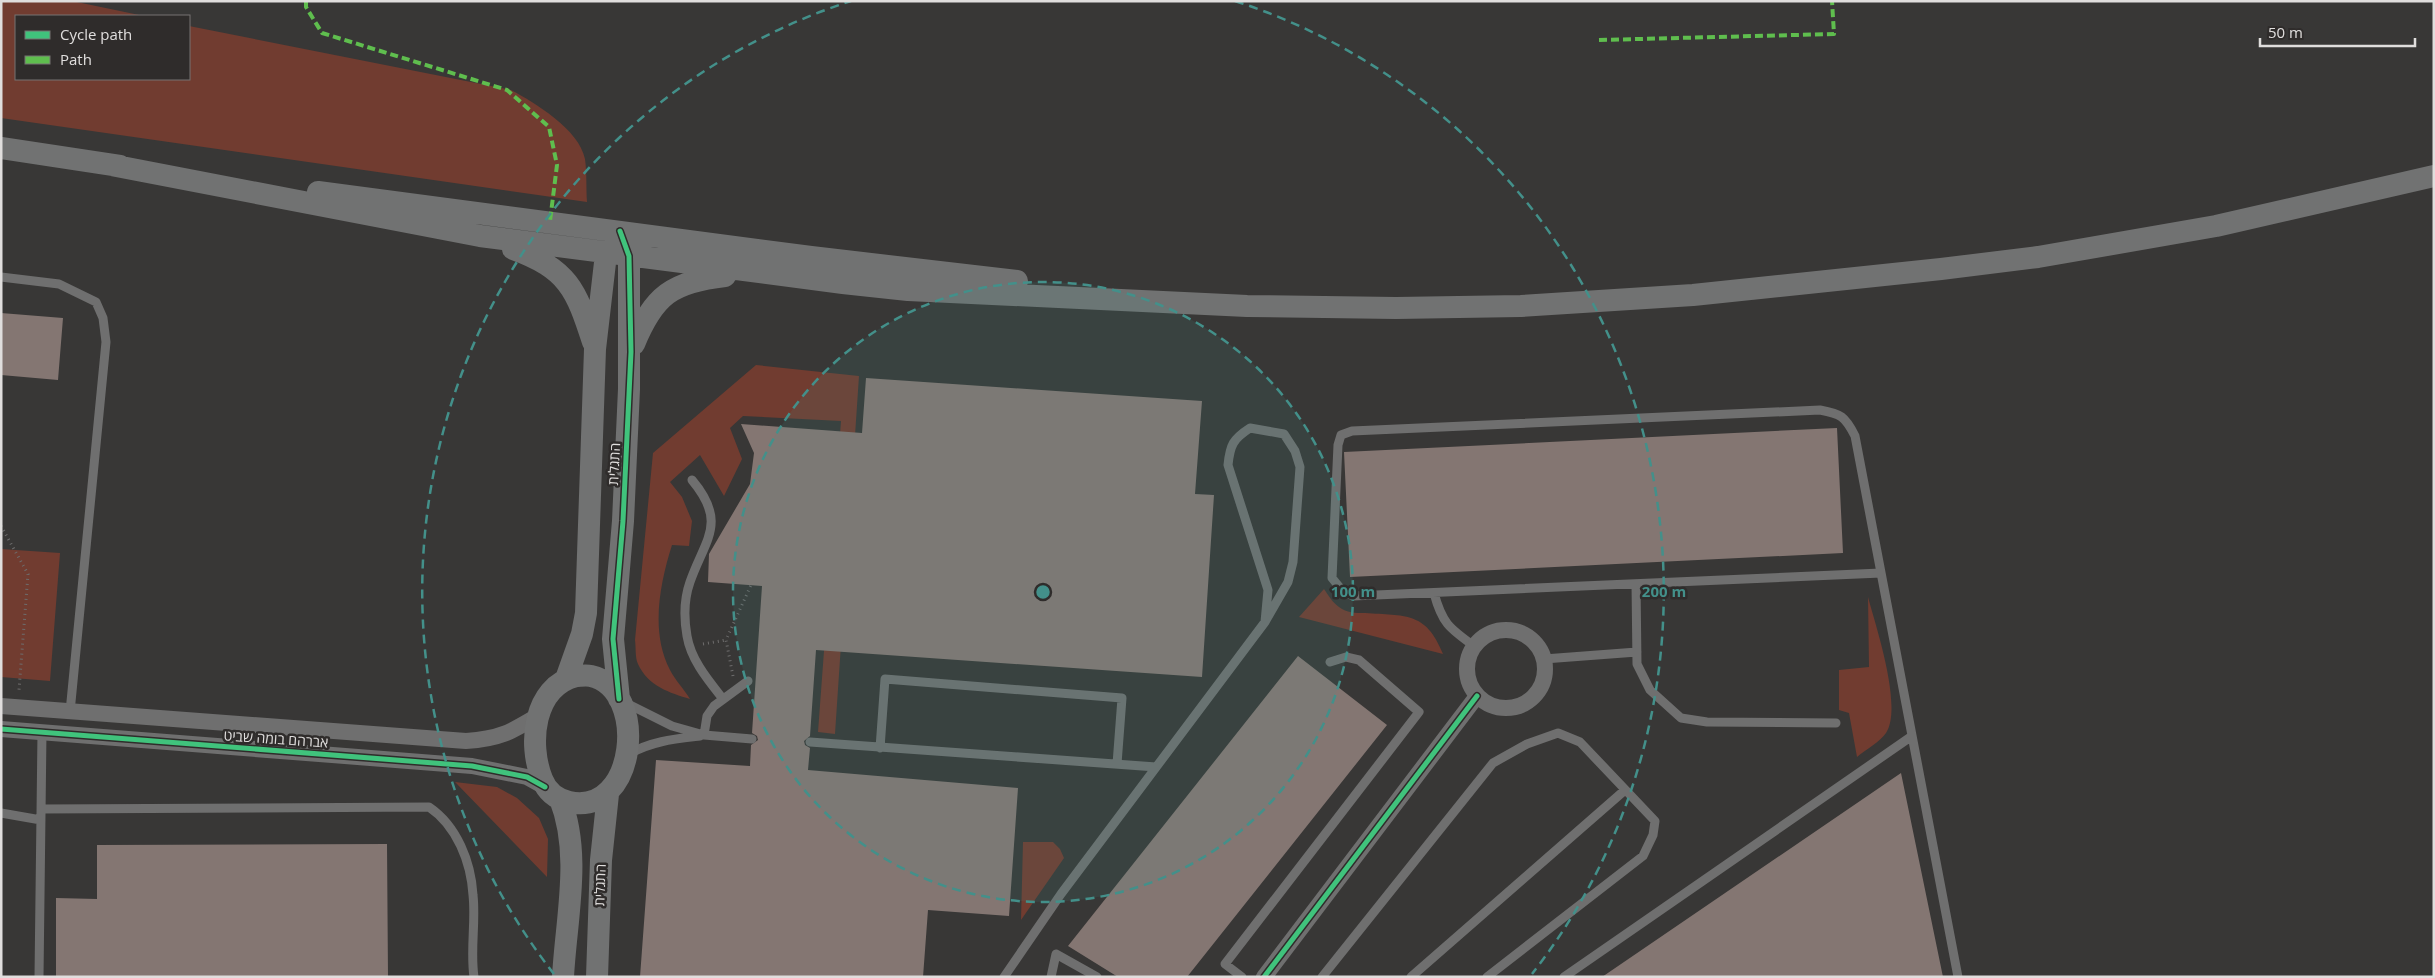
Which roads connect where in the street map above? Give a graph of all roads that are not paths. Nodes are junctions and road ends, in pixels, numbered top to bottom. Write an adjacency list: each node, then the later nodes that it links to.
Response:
1 (1, 148): 2 (main road)
2 (106, 164): 4 (main road); 5 (main road)
3 (2434, 176): 10 (main road)
4 (620, 231): 6 (main road, התגלית); 7 (main road, התגלית); 10 (main road)
5 (480, 236): 6 (main road); 11 (main road)
6 (606, 254): 7 (main road); 11 (main road, התגלית)
7 (629, 256): 8 (main road); 12 (main road, התגלית)
8 (754, 273): 10 (main road); 12 (main road)
9 (1, 278): 28 (lane)
10 (1247, 306)
11 (595, 349): 22 (main road, התגלית)
12 (631, 352): 25 (main road, התגלית)
13 (692, 480): 26 (lane)
14 (1881, 573): 15 (lane); 16 (lane); 34 (lane)
15 (1636, 584): 16 (lane); 19 (lane)
16 (1434, 593): 18 (lane)
17 (1265, 622): 17 (lane); 40 (lane)
18 (1474, 646): 20 (street); 24 (street)
19 (1637, 652): 20 (lane); 30 (lane)
20 (1544, 659): 24 (street)
21 (1330, 662): 54 (lane)
22 (566, 678): 25 (main road); 29 (main road)
23 (748, 681): 26 (lane)
24 (1477, 696): 55 (street)
25 (619, 699): 33 (lane); 38 (main road)
26 (723, 699): 33 (lane)
27 (9, 707): 28 (street, אברהם בומה שביט)
28 (70, 712): 29 (street, אברהם בומה שביט)
29 (539, 715): 42 (main road)
30 (1836, 723)
31 (1, 729): 32 (street, אברהם בומה שביט)
32 (42, 732): 42 (street, אברהם בומה שביט); 44 (lane)
33 (704, 735): 35 (lane); 38 (lane)
34 (1912, 736): 59 (lane); 60 (lane)
35 (752, 739)
36 (810, 742): 37 (lane)
37 (880, 748): 39 (lane); 39 (lane)
38 (627, 756): 43 (main road)
39 (1117, 764): 40 (lane)
40 (1156, 767): 51 (lane)
41 (1625, 790): 56 (lane); 57 (lane); 58 (lane)
42 (552, 793): 43 (main road); 49 (main road)
43 (608, 794): 50 (main road, התגלית)
44 (41, 809): 46 (lane); 48 (lane)
45 (1, 813): 46 (lane)
46 (41, 820): 47 (lane)
47 (38, 977)
48 (474, 977)
49 (563, 977)
50 (597, 977)
51 (1004, 977)
52 (1051, 977): 53 (lane)
53 (1097, 977)
54 (1242, 977)
55 (1264, 977)
56 (1322, 977)
57 (1411, 977)
58 (1487, 977)
59 (1564, 977)
60 (1958, 977)

